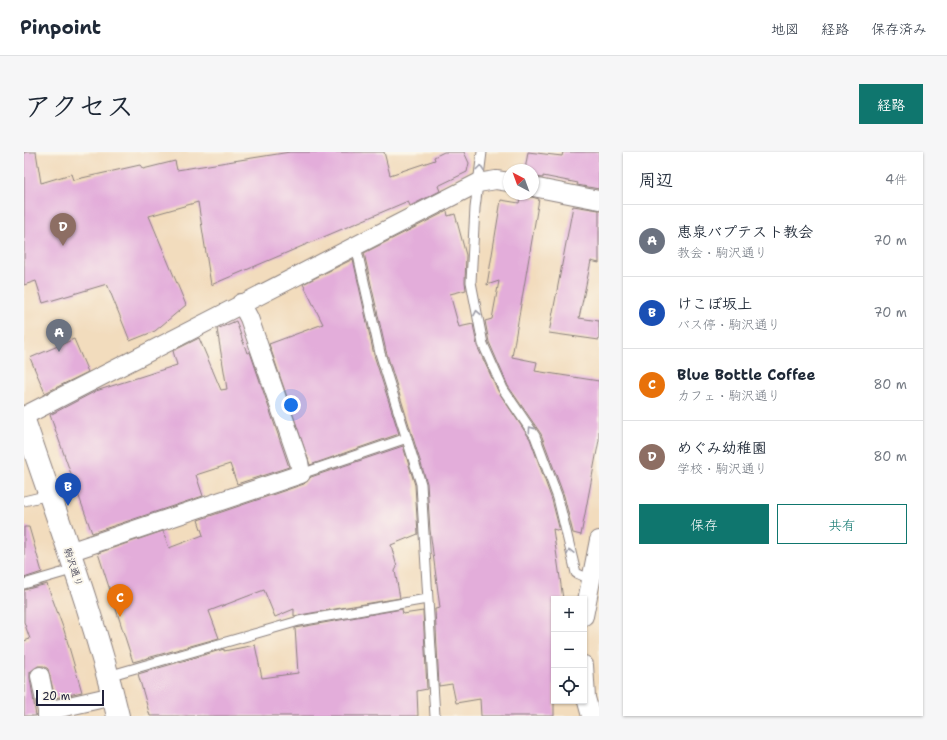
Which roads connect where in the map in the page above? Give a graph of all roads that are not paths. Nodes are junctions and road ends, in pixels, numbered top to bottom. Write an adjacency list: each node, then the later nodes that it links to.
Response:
1 (482, 152): 3 (lane, one-way to 1)
2 (503, 181): 3 (street)
3 (478, 183): 6 (street); 16 (lane, one-way to 3)
4 (539, 188): 5 (street)
5 (599, 200)
6 (356, 246): 7 (street); 10 (lane)
7 (241, 303): 8 (street); 11 (street)
8 (24, 416)
9 (24, 420): 12 (main road, 駒沢通り)
10 (407, 438): 11 (lane); 18 (lane)
11 (301, 474): 15 (street)
12 (50, 495): 13 (lane); 15 (main road, 駒沢通り)
13 (24, 501)
14 (599, 540): 16 (street)
15 (72, 561): 17 (lane); 22 (main road, 駒沢通り)
16 (592, 580): 19 (street)
17 (24, 584)
18 (427, 599): 22 (lane); 24 (lane)
19 (587, 602)
20 (584, 668): 25 (street)
21 (40, 676): 23 (street)
22 (113, 696): 23 (street)
23 (47, 714)
24 (435, 716)
25 (591, 716)

